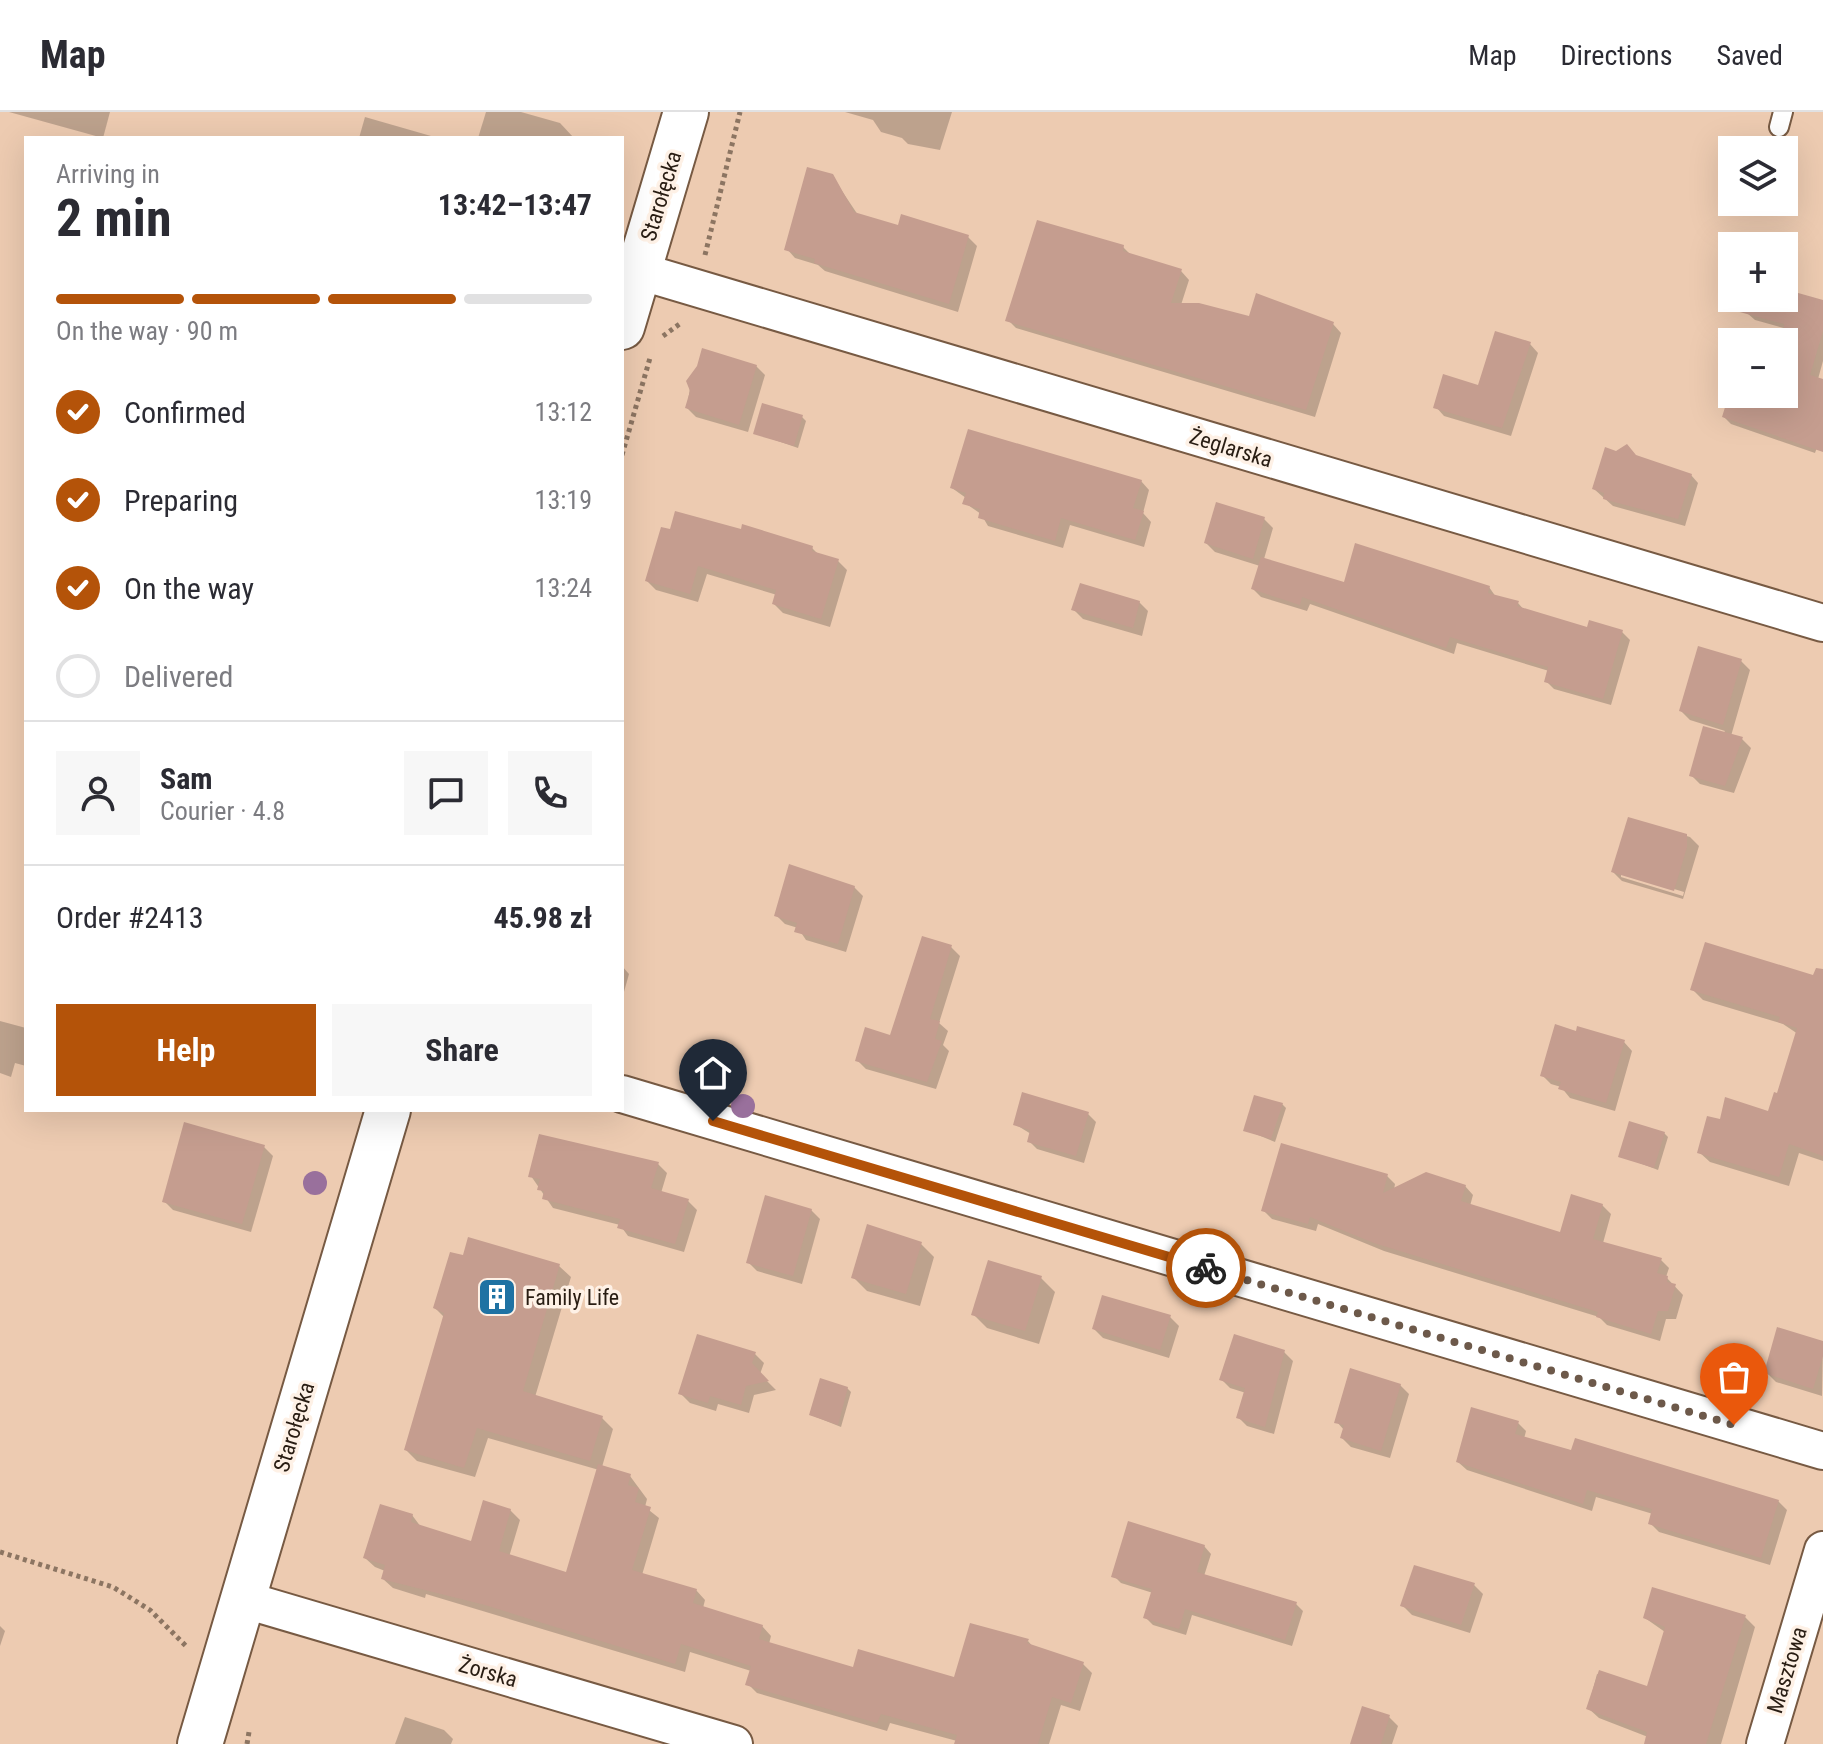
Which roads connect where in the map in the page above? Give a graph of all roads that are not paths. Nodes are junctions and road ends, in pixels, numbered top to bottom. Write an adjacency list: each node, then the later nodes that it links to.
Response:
1 (686, 112): 2 (street, Starołęcka)
2 (639, 271): 3 (street, Starołęcka); 4 (street, Żeglarska)
3 (624, 320)
4 (1823, 623)
5 (624, 1095): 7 (street)
6 (387, 1112): 9 (street, Starołęcka)
7 (1823, 1451)
8 (1823, 1550): 12 (street, Masztowa)
9 (242, 1599): 10 (street, Starołęcka); 11 (street, Żorska)
10 (200, 1744)
11 (734, 1744)
12 (1765, 1744)

